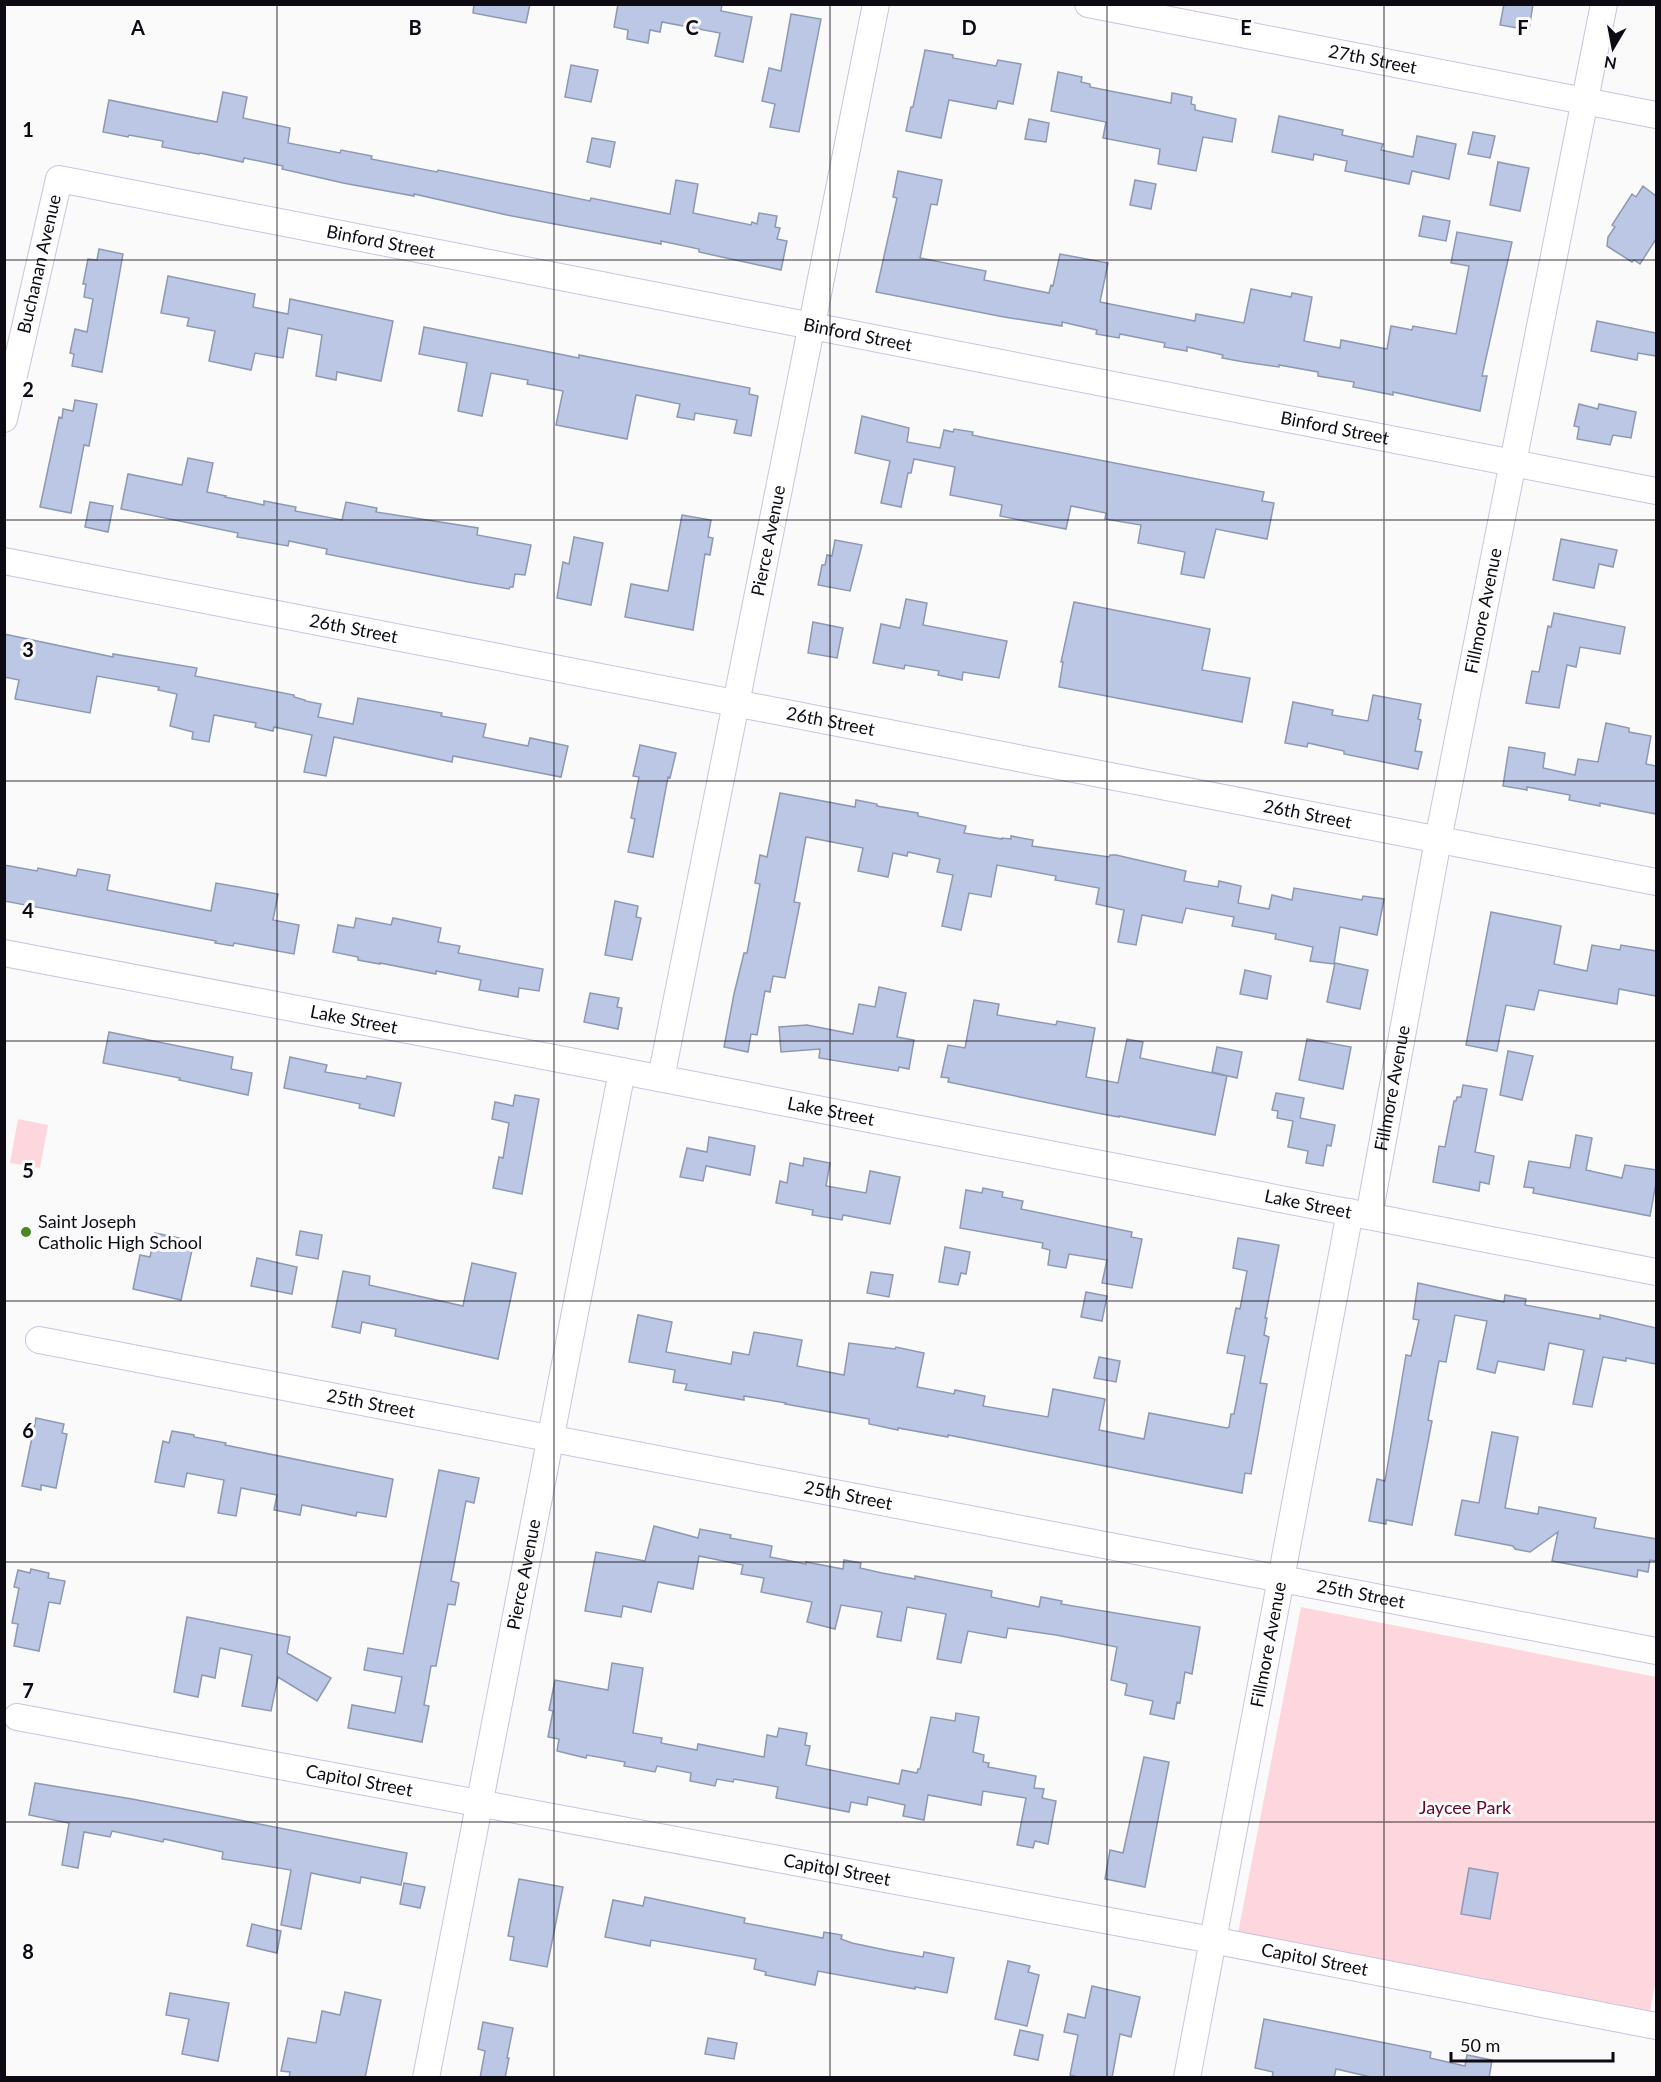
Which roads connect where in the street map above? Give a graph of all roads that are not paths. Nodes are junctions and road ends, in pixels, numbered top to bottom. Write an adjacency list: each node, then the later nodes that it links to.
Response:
1 (876, 4): 7 (street, Pierce Avenue)
2 (1088, 4): 4 (street, 27th Street)
3 (1604, 4): 4 (street, Fillmore Avenue)
4 (1585, 101): 5 (street, 27th Street); 9 (street, Fillmore Avenue)
5 (1656, 115)
6 (59, 179): 7 (street, Binford Street); 8 (street, Buchanan Avenue)
7 (813, 326): 9 (street, Binford Street); 12 (street, Pierce Avenue)
8 (4, 419)
9 (1511, 462): 10 (street, Binford Street); 13 (street, Fillmore Avenue)
10 (1656, 491)
11 (4, 561): 12 (street, 26th Street)
12 (736, 703): 13 (street, 26th Street); 17 (street, Pierce Avenue)
13 (1438, 840): 14 (street, 26th Street); 18 (street, Fillmore Avenue)
14 (1656, 882)
15 (4, 953): 16 (street, Lake Street)
16 (622, 1071): 17 (street, Lake Street); 21 (street, Pierce Avenue)
17 (661, 1078): 18 (street, Lake Street)
18 (1359, 1214): 19 (street, Lake Street); 22 (street, Fillmore Avenue)
19 (1656, 1272)
20 (39, 1340): 21 (street, 25th Street)
21 (551, 1438): 22 (street, 25th Street); 25 (street, Pierce Avenue)
22 (1281, 1579): 23 (street, 25th Street); 26 (street, Fillmore Avenue)
23 (1656, 1651)
24 (17, 1717): 25 (street, Capitol Street)
25 (480, 1804): 26 (street, Capitol Street); 28 (street, Pierce Avenue)
26 (1212, 1940): 27 (street, Capitol Street); 29 (street, Fillmore Avenue)
27 (1656, 2026)
28 (426, 2078)
29 (1187, 2078)

